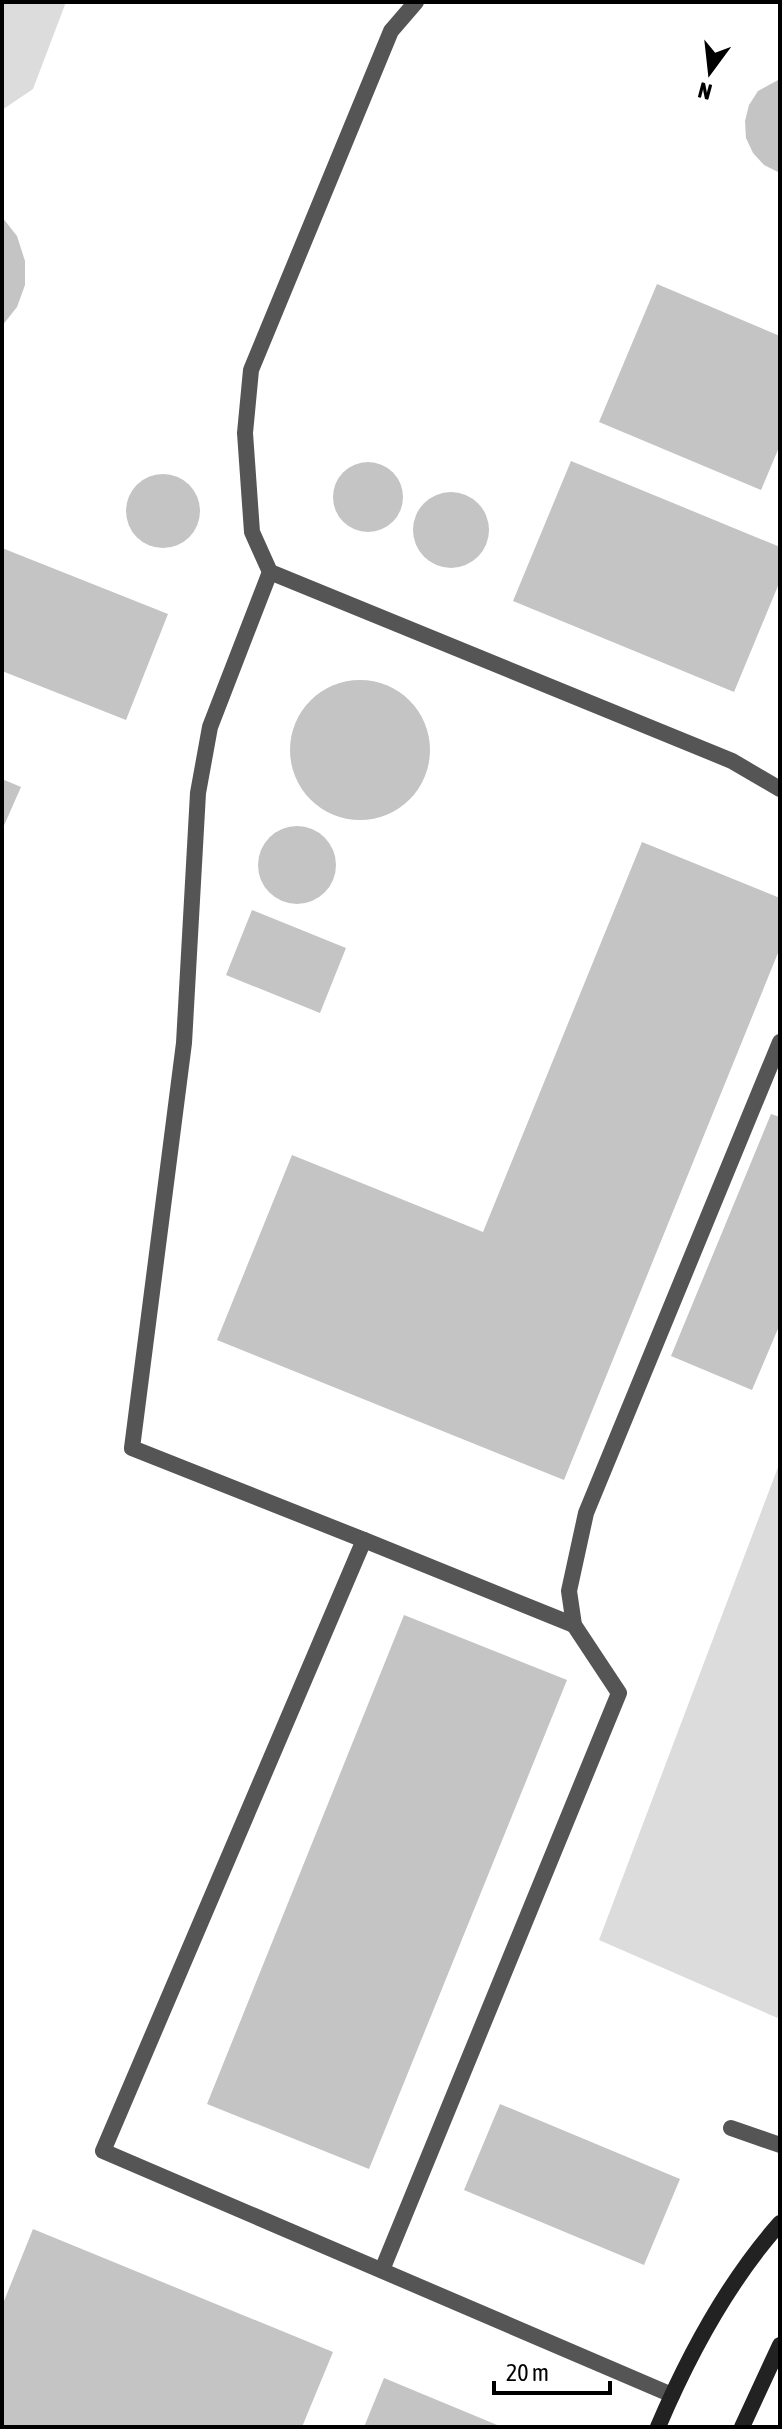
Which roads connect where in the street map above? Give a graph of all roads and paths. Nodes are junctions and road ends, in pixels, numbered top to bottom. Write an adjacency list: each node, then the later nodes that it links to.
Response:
1 (416, 2): 2 (lane)
2 (270, 572): 3 (lane); 5 (lane)
3 (780, 789)
4 (780, 1042): 6 (lane)
5 (364, 1540): 6 (lane); 10 (lane)
6 (574, 1625): 10 (lane)
7 (731, 2128): 8 (lane)
8 (780, 2145)
9 (780, 2223): 12 (main road)
10 (382, 2270): 12 (lane)
11 (780, 2345): 14 (main road)
12 (672, 2395): 13 (main road)
13 (658, 2427)
14 (742, 2427)

